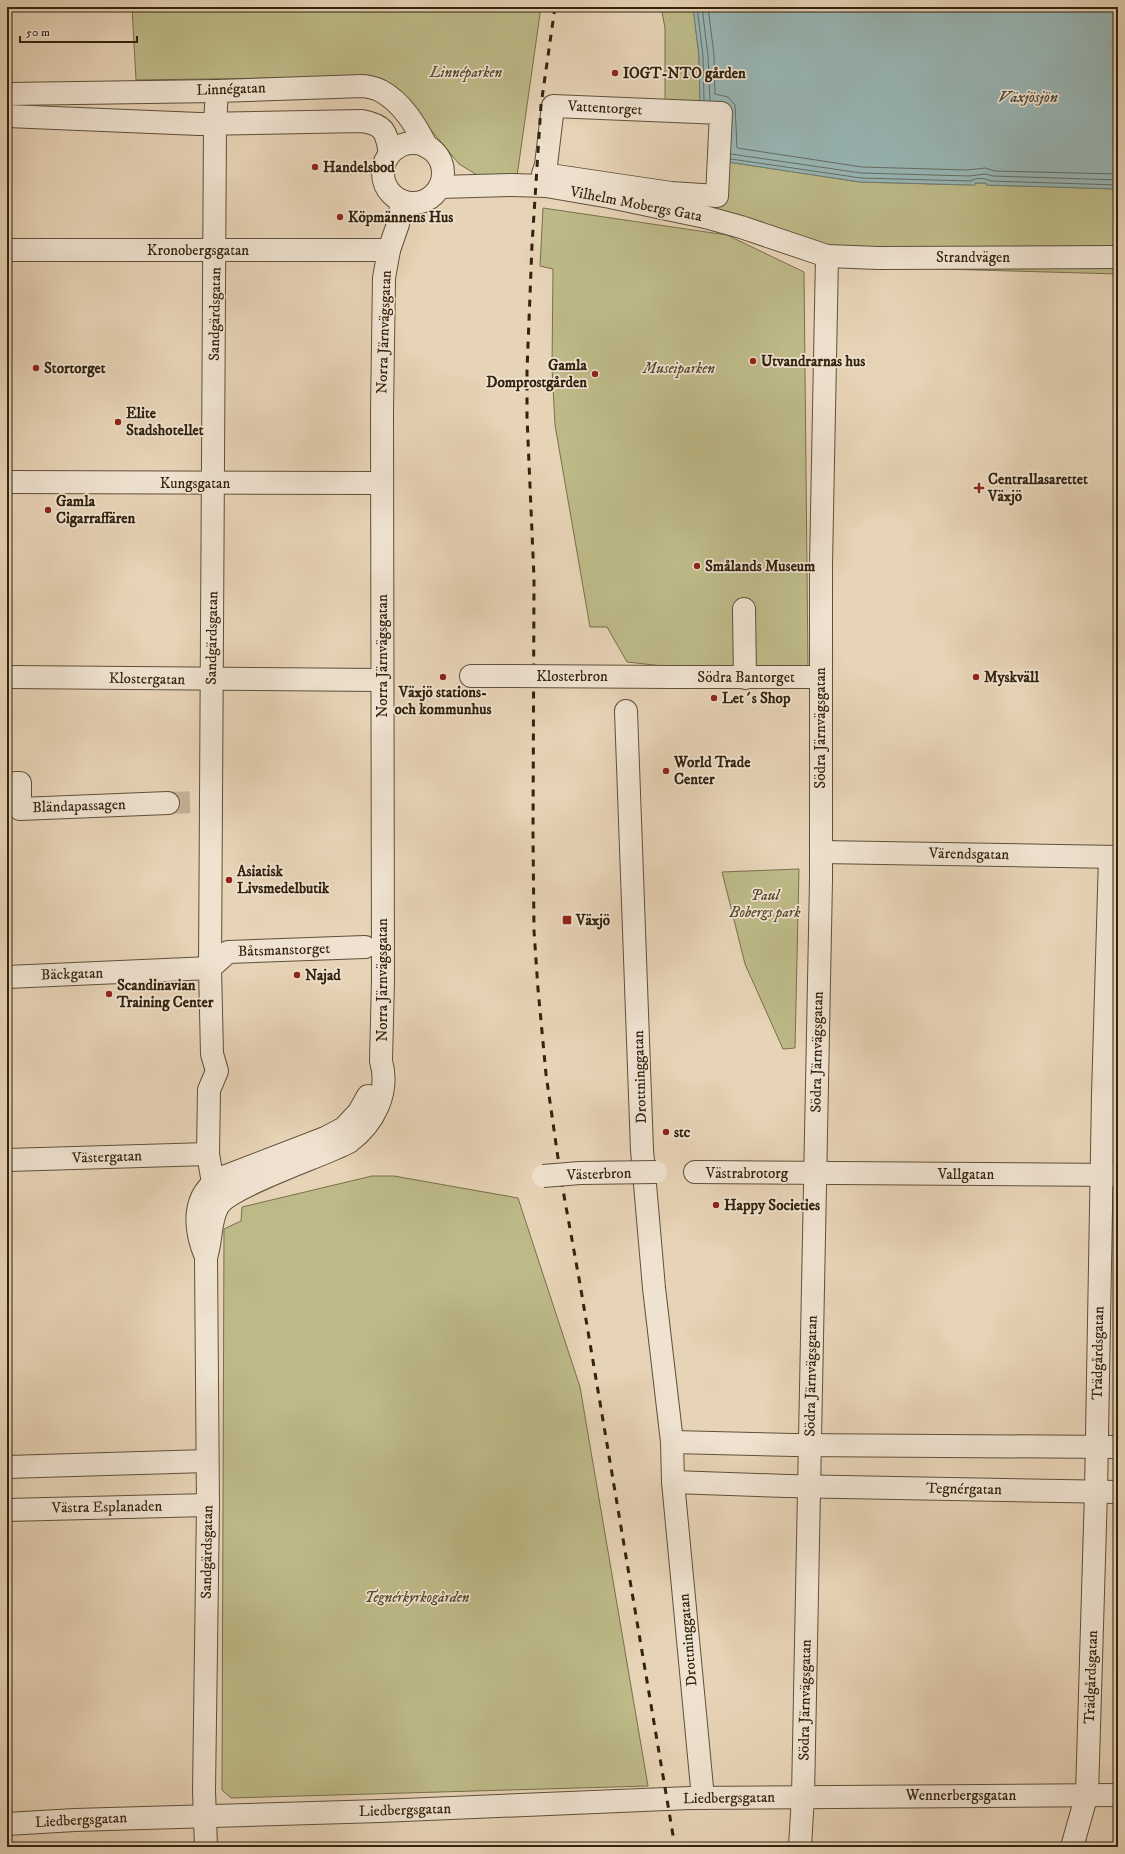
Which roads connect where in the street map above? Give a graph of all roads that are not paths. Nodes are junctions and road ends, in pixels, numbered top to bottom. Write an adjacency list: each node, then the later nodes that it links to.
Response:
1 (217, 91): 2 (street, Linnégatan); 5 (street, Sandgärdsgatan); 6 (street, Linnégatan)
2 (7, 94)
3 (721, 113): 3 (street, Vattentorget)
4 (7, 116): 5 (street)
5 (215, 123): 7 (street); 11 (street, Sandgärdsgatan)
6 (427, 147): 7 (street); 8 (street)
7 (390, 154): 9 (street)
8 (440, 187): 9 (street); 13 (street, Vilhelm Mobergs Gata)
9 (396, 197): 12 (street, Norra Järnvägsgatan)
10 (7, 250): 11 (street, Kronobergsgatan)
11 (215, 250): 12 (street, Kronobergsgatan); 16 (street, Sandgärdsgatan)
12 (389, 250): 17 (street, Norra Järnvägsgatan)
13 (827, 256): 14 (street, Strandvägen); 22 (street, Södra Järnvägsgatan)
14 (1118, 257)
15 (7, 482): 16 (street, Kungsgatan)
16 (213, 483): 17 (street, Kungsgatan); 24 (street, Sandgärdsgatan)
17 (382, 483): 25 (street, Norra Järnvägsgatan)
18 (744, 609): 23 (street)
19 (471, 676): 21 (street, Klosterbron, bridge)
20 (7, 677): 24 (street, Klostergatan)
21 (672, 677): 23 (street, Södra Bantorget)
22 (820, 677): 23 (street, Södra Bantorget); 29 (street, Södra Järnvägsgatan)
23 (745, 678)
24 (211, 679): 25 (street, Klostergatan); 32 (street, Sandgärdsgatan)
25 (382, 680): 41 (street, Norra Järnvägsgatan)
26 (626, 711): 42 (street, Drottninggatan)
27 (15, 783): 28 (street, Bländapassagen)
28 (168, 803)
29 (821, 852): 30 (street, Värendsgatan); 38 (street, Södra Järnvägsgatan)
30 (1114, 857): 39 (street, Trädgårdsgatan)
31 (364, 947): 32 (street, Båtsmanstorget)
32 (210, 968): 33 (street, Bäckgatan); 34 (street, Sandgärdsgatan)
33 (7, 977)
34 (208, 1154): 35 (street, Västergatan); 41 (street, Sandgärdsgatan)
35 (7, 1160)
36 (656, 1172): 40 (street, Västerbron, bridge)
37 (695, 1172): 38 (street, Västrabrotorg)
38 (806, 1173): 39 (street, Vallgatan); 43 (street, Södra Järnvägsgatan)
39 (1110, 1175): 45 (street, Trädgårdsgatan)
40 (543, 1176)
41 (219, 1190): 46 (street, Sandgärdsgatan)
42 (672, 1442): 43 (street); 48 (street, Drottninggatan)
43 (810, 1445): 45 (street); 49 (street, Södra Järnvägsgatan)
44 (1118, 1447): 45 (street)
45 (1096, 1448): 50 (street, Trädgårdsgatan)
46 (207, 1461): 47 (street); 52 (street, Sandgärdsgatan)
47 (7, 1467)
48 (673, 1482): 49 (street); 57 (street, Drottninggatan)
49 (809, 1486): 50 (street, Tegnérgatan); 56 (street, Södra Järnvägsgatan)
50 (1096, 1492): 51 (street, Tegnérgatan); 54 (street, Trädgårdsgatan)
51 (1118, 1492)
52 (208, 1505): 53 (street, Västra Esplanaden); 58 (street, Sandgärdsgatan)
53 (7, 1510)
54 (1087, 1794): 55 (street, Wennerbergsgatan); 56 (street, Wennerbergsgatan); 62 (street, Trädgårdsgatan)
55 (1118, 1795)
56 (803, 1796): 57 (street, Liedbergsgatan); 61 (street, Södra Järnvägsgatan)
57 (703, 1798): 58 (street, Liedbergsgatan)
58 (205, 1816): 59 (street, Liedbergsgatan); 60 (street, Sandgärdsgatan)
59 (7, 1824)
60 (206, 1847)
61 (800, 1847)
62 (1072, 1847)

